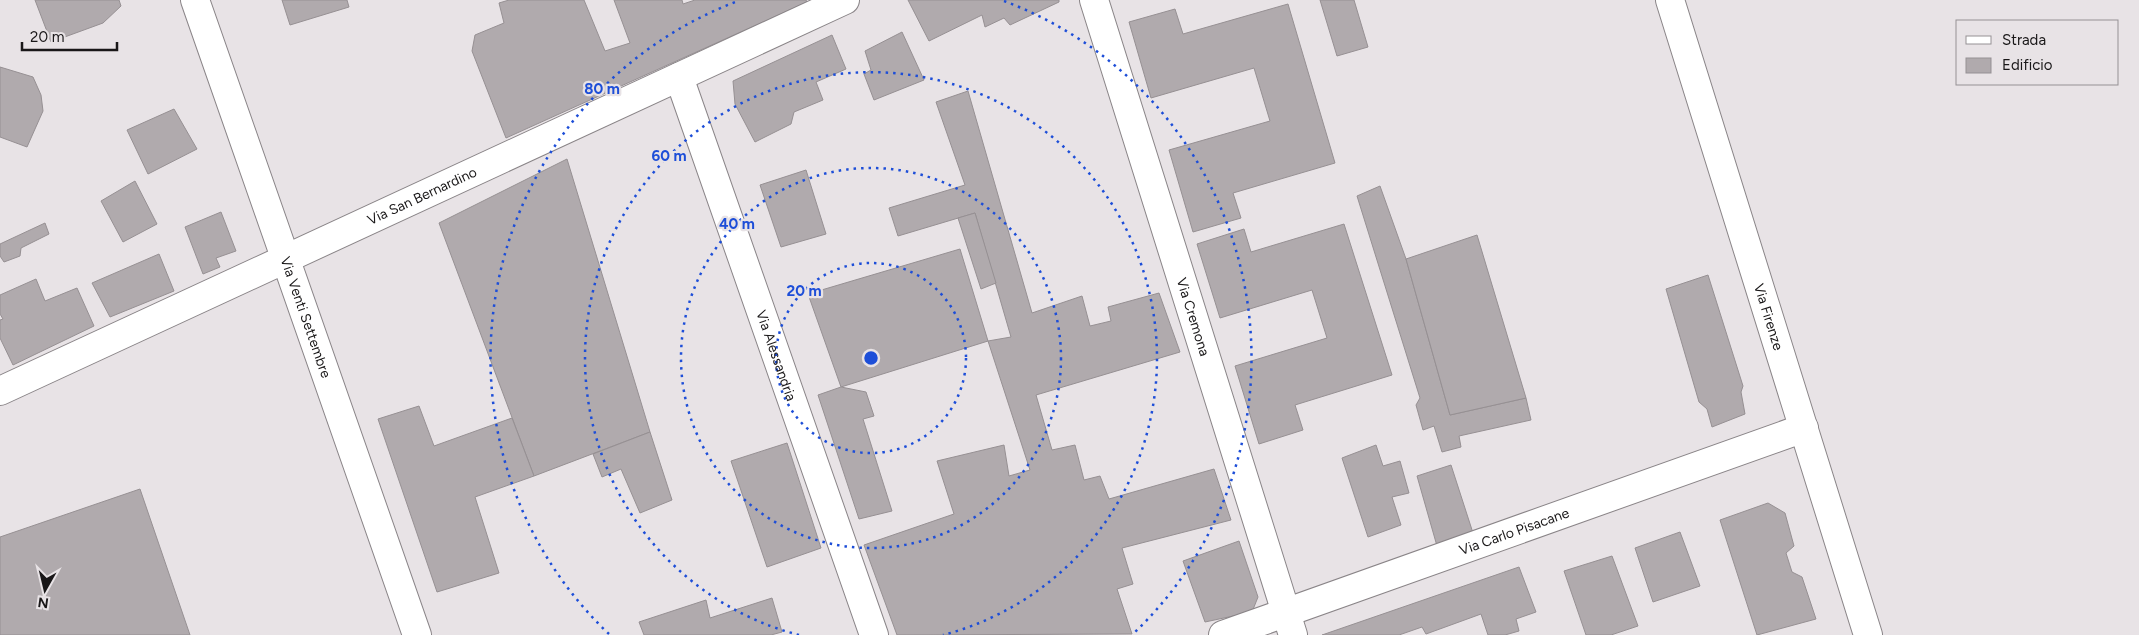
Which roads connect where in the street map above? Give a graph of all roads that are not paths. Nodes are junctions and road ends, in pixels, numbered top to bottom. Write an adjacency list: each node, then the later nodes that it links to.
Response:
1 (196, 0): 6 (street, Via Venti Settembre)
2 (1094, 0): 9 (street, Via Cremona)
3 (1670, 0): 8 (street, Via Firenze)
4 (830, 3): 5 (street, Via San Bernardino)
5 (679, 77): 6 (street, Via San Bernardino); 11 (street, Via Alessandria)
6 (287, 259): 7 (street, Via San Bernardino); 10 (street, Via Venti Settembre)
7 (0, 391)
8 (1804, 428): 9 (street, Via Carlo Pisacane); 13 (street, Via Firenze)
9 (1290, 624): 12 (street, Via Carlo Pisacane)
10 (417, 635)
11 (874, 635)
12 (1223, 635)
13 (1868, 635)

